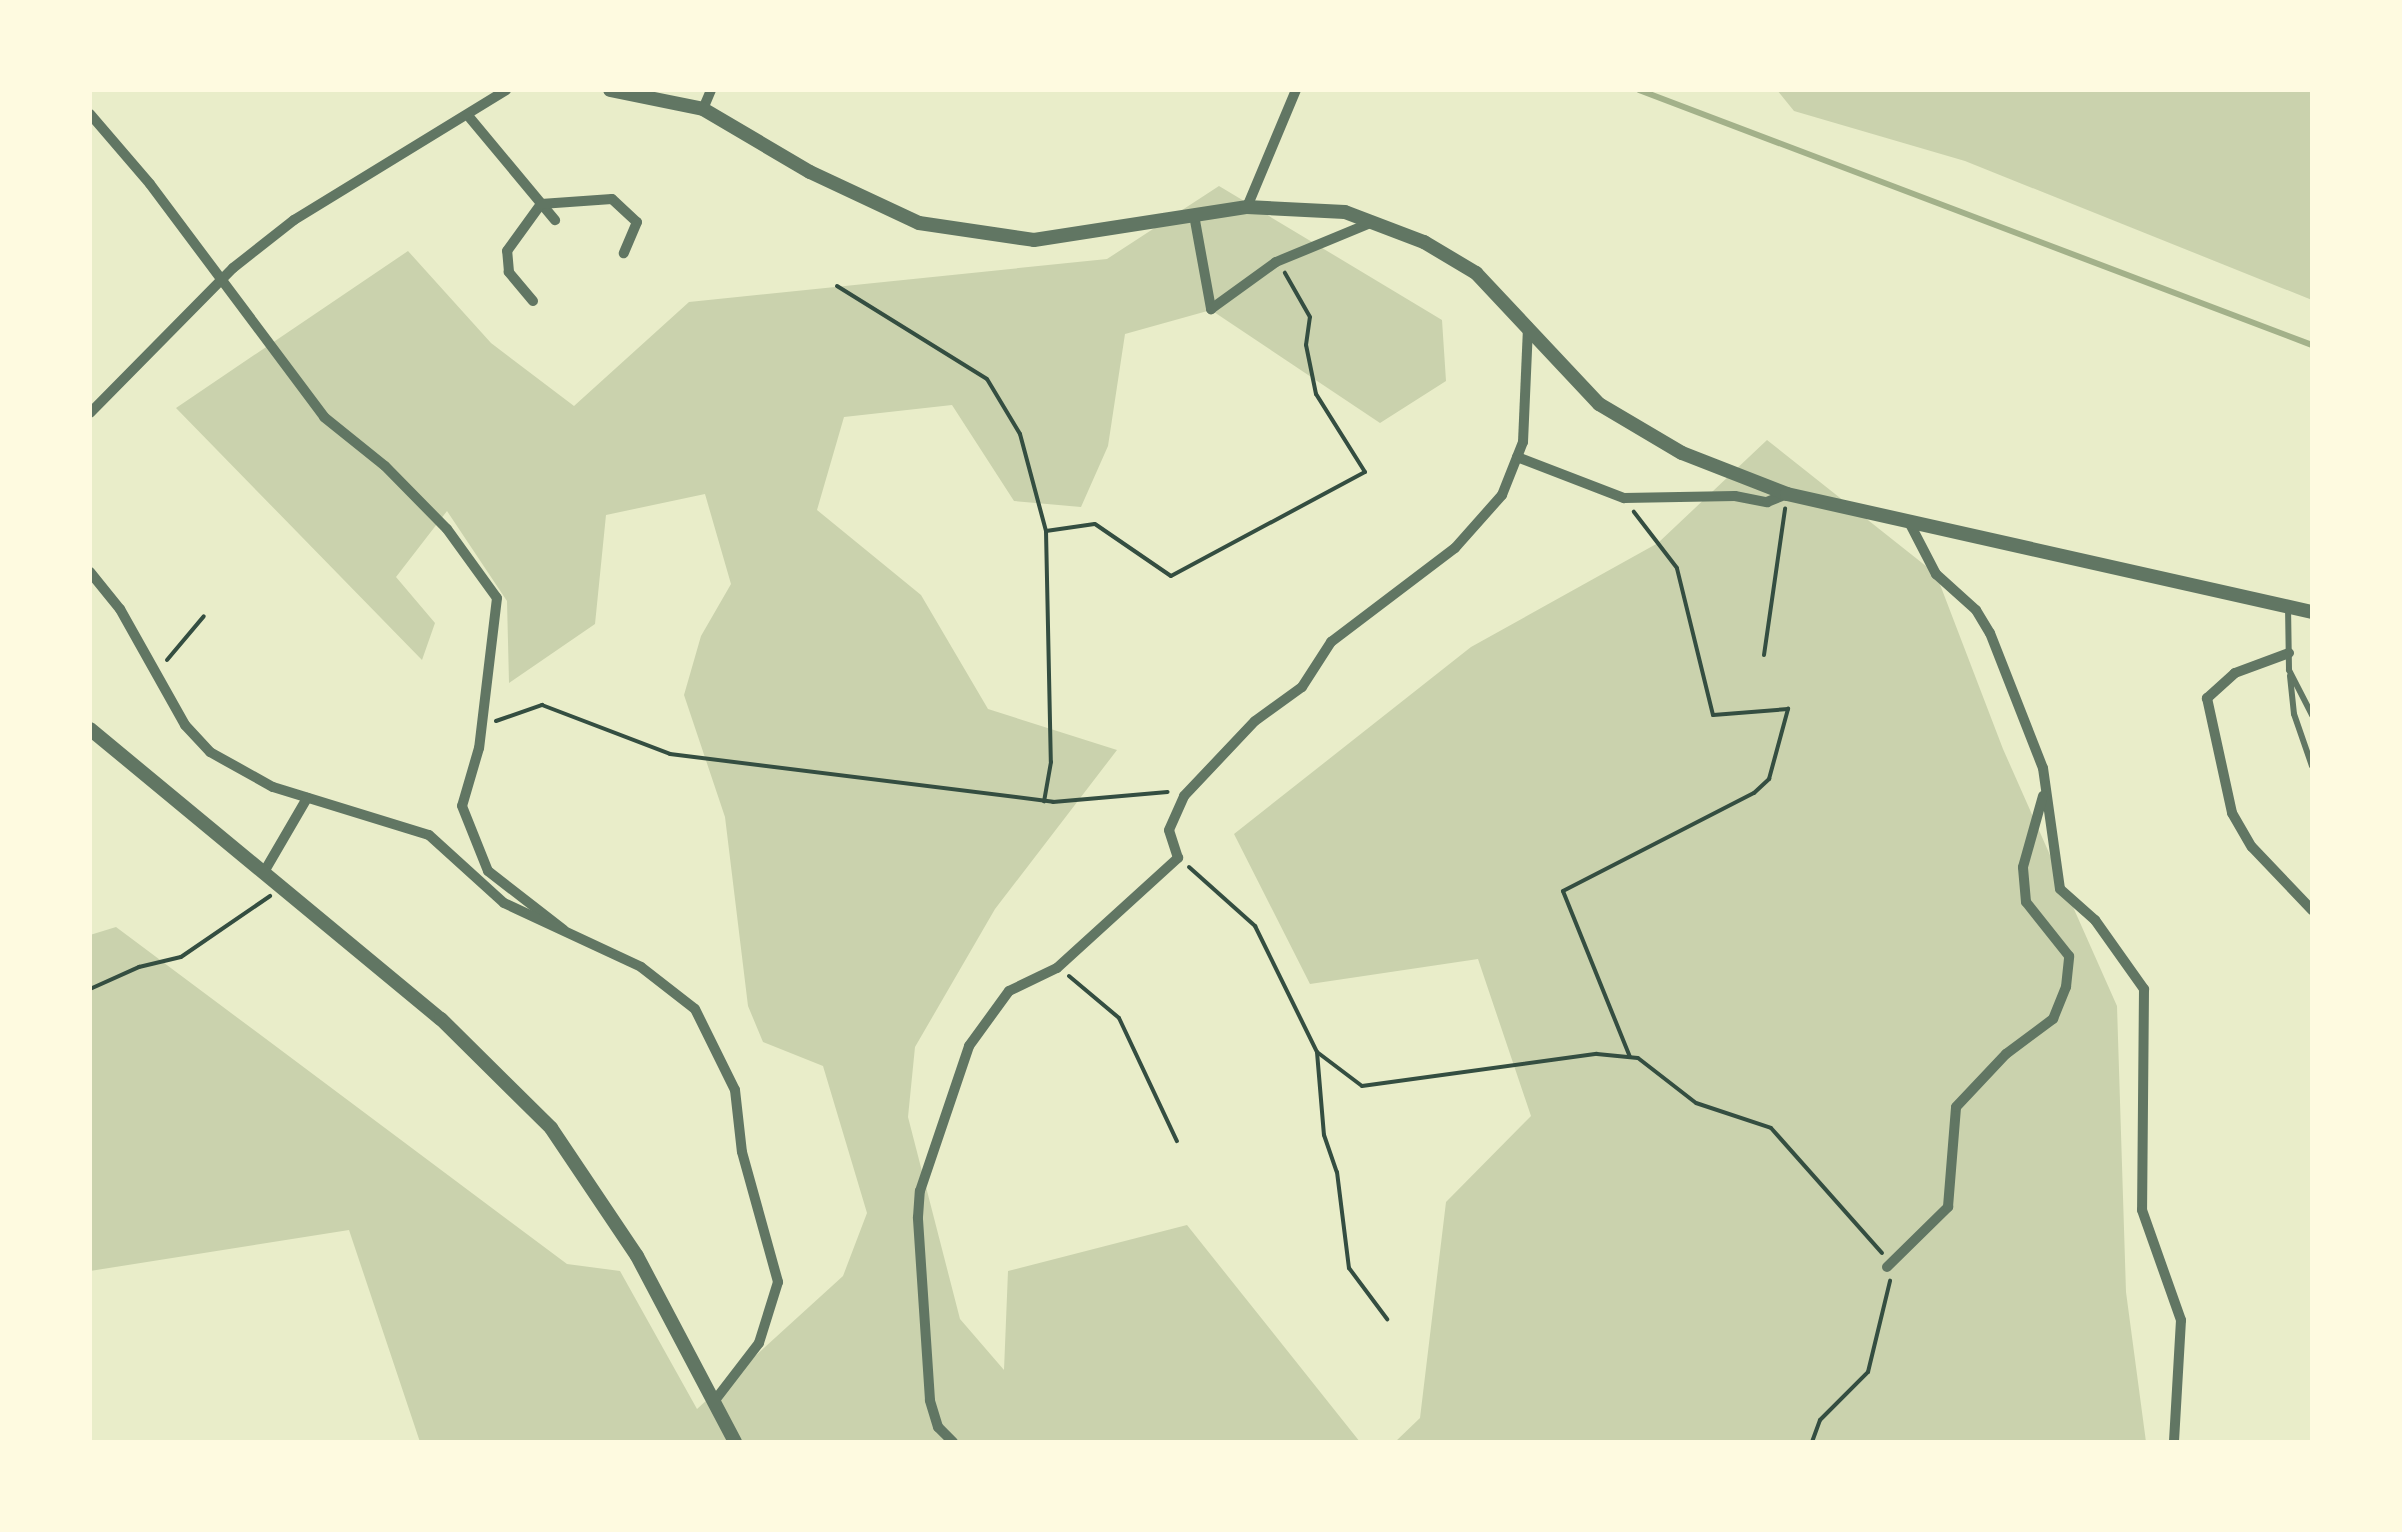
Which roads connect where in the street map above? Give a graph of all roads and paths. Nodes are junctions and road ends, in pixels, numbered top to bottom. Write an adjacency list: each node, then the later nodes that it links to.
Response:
1 (506, 90): 7 (street)
2 (610, 90): 5 (street)
3 (711, 90): 5 (street)
4 (1296, 90): 9 (street)
5 (703, 109): 10 (street)
6 (90, 114): 15 (street)
7 (470, 118): 8 (street); 15 (street)
8 (541, 204): 11 (street); 13 (street); 17 (street)
9 (1247, 207): 10 (street); 12 (street)
10 (1194, 215): 14 (street)
11 (555, 220)
12 (1373, 222): 14 (street); 18 (street)
13 (624, 253)
14 (1283, 258): 24 (path)
15 (220, 280): 19 (street); 35 (street)
16 (837, 286): 24 (path)
17 (533, 301)
18 (1528, 326): 20 (street); 21 (street)
19 (90, 412)
20 (1517, 458): 22 (street); 37 (street)
21 (1787, 494): 22 (street); 23 (street); 30 (path)
22 (1624, 498): 49 (path)
23 (1909, 522): 26 (street); 38 (street)
24 (1046, 531): 40 (path)
25 (90, 572): 32 (street)
26 (2288, 606): 27 (street); 29 (lane)
27 (2312, 612)
28 (204, 616): 32 (path)
29 (2289, 653): 31 (lane); 44 (street)
30 (1764, 655)
31 (2290, 670): 33 (lane); 36 (lane)
32 (154, 676): 39 (street)
33 (2312, 715)
34 (90, 729): 42 (street)
35 (479, 732): 40 (path); 45 (street)
36 (2312, 766)
37 (1184, 796): 40 (path); 41 (street)
38 (2044, 796): 51 (street); 57 (street)
39 (307, 798): 42 (street); 45 (street)
40 (1044, 801)
41 (1178, 858): 46 (street); 48 (path)
42 (264, 872): 43 (street)
43 (281, 886): 47 (path); 53 (street)
44 (2312, 910)
45 (574, 939): 53 (street)
46 (1057, 968): 50 (path); 55 (street)
47 (90, 990)
48 (1317, 1052): 49 (path); 52 (path)
49 (1630, 1058): 51 (path)
50 (1177, 1141)
51 (1887, 1267): 56 (path)
52 (1386, 1319)
53 (716, 1399): 54 (street)
54 (736, 1442)
55 (953, 1442)
56 (1812, 1442)
57 (2174, 1442)

